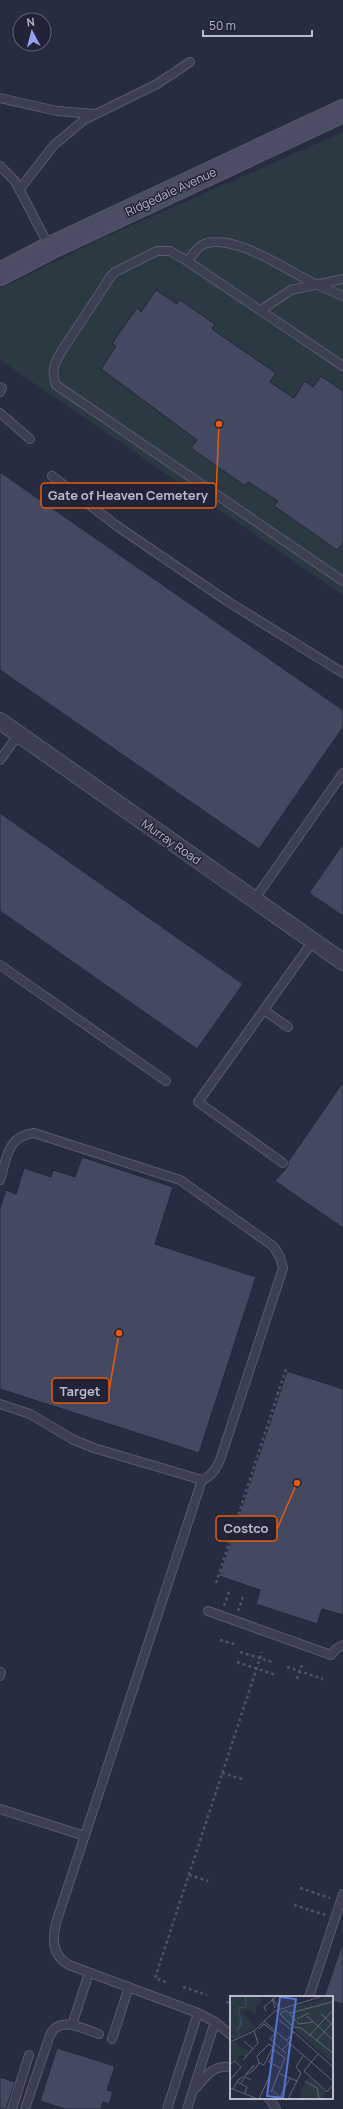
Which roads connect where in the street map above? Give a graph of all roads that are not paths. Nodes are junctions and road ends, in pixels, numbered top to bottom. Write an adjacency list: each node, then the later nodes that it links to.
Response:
1 (190, 62): 4 (lane)
2 (0, 98): 4 (lane)
3 (343, 111): 7 (main road, Ridgedale Avenue)
4 (96, 114): 6 (lane)
5 (0, 166): 6 (lane)
6 (19, 190): 7 (lane)
7 (50, 248): 9 (main road, Ridgedale Avenue)
8 (187, 261): 11 (lane); 13 (lane); 20 (lane)
9 (0, 274)
10 (343, 279): 11 (lane)
11 (314, 284): 12 (lane); 13 (lane)
12 (343, 296)
13 (261, 310): 14 (lane)
14 (343, 366)
15 (0, 387): 16 (lane)
16 (0, 392)
17 (0, 413): 18 (lane)
18 (30, 439)
19 (52, 476): 21 (lane)
20 (343, 581)
21 (343, 673)
22 (0, 721): 23 (street, Murray Road)
23 (19, 734): 24 (lane); 26 (street, Murray Road)
24 (0, 760)
25 (343, 773): 26 (lane)
26 (254, 900): 27 (street, Murray Road)
27 (313, 941): 28 (street, Murray Road); 30 (lane)
28 (343, 962)
29 (0, 965): 32 (lane)
30 (264, 1010): 31 (lane); 33 (lane)
31 (288, 1027)
32 (166, 1081)
33 (283, 1163)
34 (0, 1180): 36 (lane)
35 (0, 1404): 36 (lane)
36 (202, 1480): 40 (lane)
37 (208, 1611): 38 (lane)
38 (343, 1645)
39 (0, 1809): 40 (lane)
40 (85, 1836): 42 (lane)
41 (343, 1894): 44 (lane)
42 (89, 1973): 43 (lane); 47 (lane)
43 (129, 1987): 45 (lane); 50 (lane)
44 (308, 1996)
45 (198, 2013): 46 (lane); 57 (lane)
46 (215, 2022): 49 (lane); 53 (lane)
47 (72, 2025): 48 (lane); 56 (lane)
48 (99, 2034)
49 (230, 2034)
50 (112, 2039)
51 (29, 2055): 55 (lane)
52 (230, 2067): 53 (lane)
53 (194, 2092): 58 (lane)
54 (270, 2099): 59 (lane)
55 (12, 2109)
56 (25, 2109)
57 (167, 2109)
58 (187, 2109)
59 (276, 2109)

